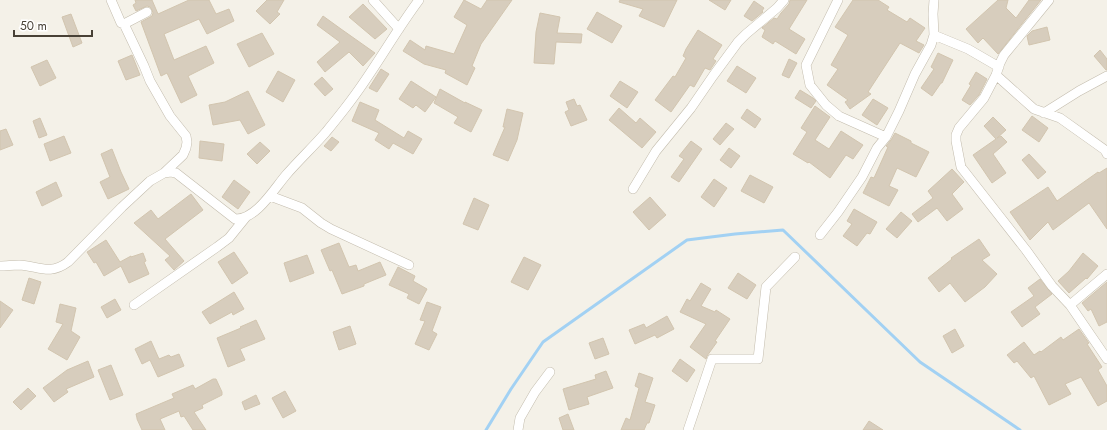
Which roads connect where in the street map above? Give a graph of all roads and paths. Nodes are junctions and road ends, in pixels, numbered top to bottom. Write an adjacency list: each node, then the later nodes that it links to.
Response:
1 (112, 0): 9 (street)
2 (373, 0): 10 (street)
3 (419, 0): 10 (street)
4 (784, 0): 18 (street)
5 (838, 0): 15 (street)
6 (934, 0): 11 (street)
7 (1049, 0): 12 (street)
8 (147, 12): 9 (street)
9 (124, 24): 17 (street)
10 (399, 29): 19 (street)
11 (934, 35): 12 (street); 15 (street)
12 (997, 71): 14 (street); 27 (street)
13 (1107, 76): 14 (street)
14 (1044, 113): 16 (street)
15 (886, 137): 21 (street)
16 (1107, 154)
17 (164, 173): 20 (street); 24 (street)
18 (633, 189)
19 (270, 196): 20 (street); 23 (street)
20 (246, 217): 26 (street)
21 (820, 235)
22 (795, 257): 31 (street)
23 (409, 265)
24 (0, 266)
25 (1107, 274): 27 (street)
26 (134, 305)
27 (1070, 305): 28 (street)
28 (1107, 359)
29 (550, 372): 30 (street)
30 (518, 430)
31 (688, 430)

